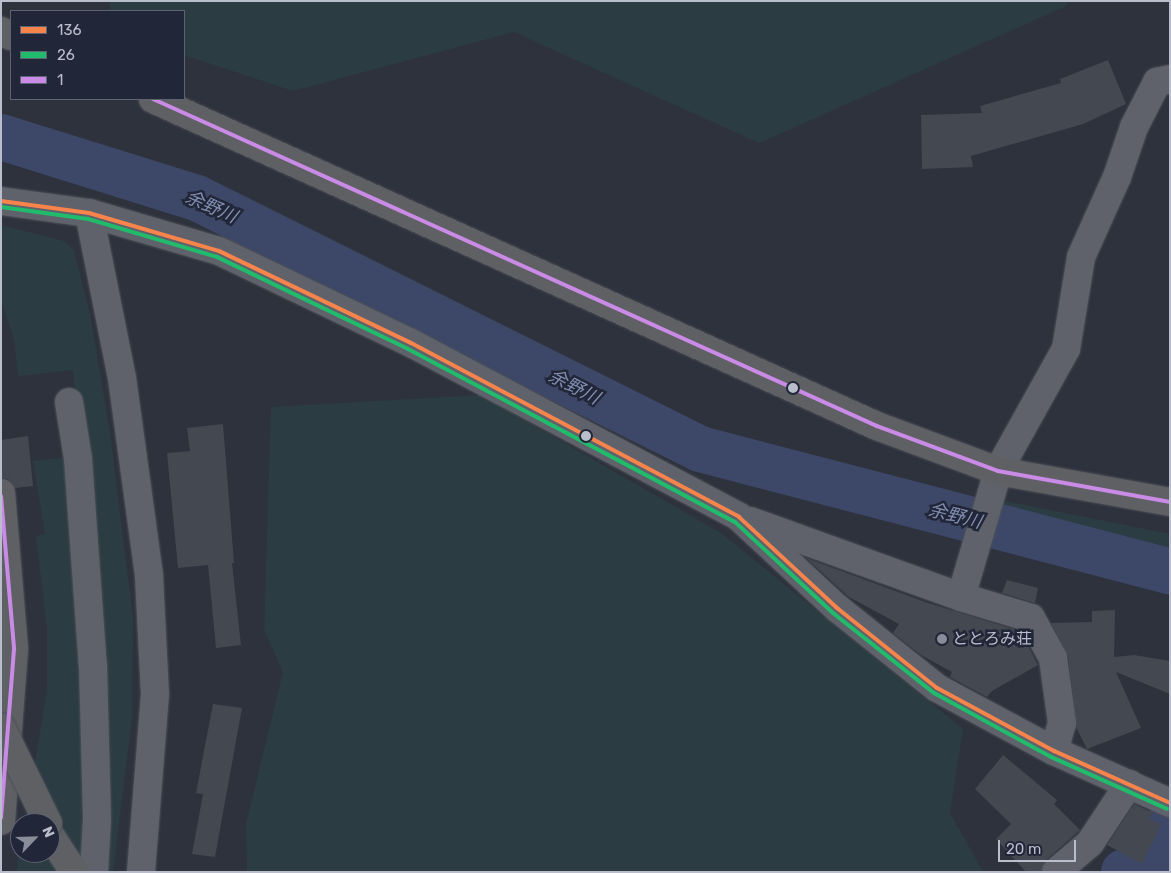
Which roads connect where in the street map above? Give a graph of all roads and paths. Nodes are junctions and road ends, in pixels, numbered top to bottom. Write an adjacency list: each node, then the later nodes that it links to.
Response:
1 (1170, 79): 6 (street)
2 (156, 100): 6 (highway)
3 (1, 201): 4 (street)
4 (89, 212): 9 (street); 20 (street)
5 (69, 402): 19 (street)
6 (995, 481): 8 (highway); 10 (street)
7 (1, 493): 18 (highway)
8 (1170, 502)
9 (739, 517): 10 (street); 12 (street)
10 (961, 596): 12 (street)
11 (1, 727): 17 (highway, bridge)
12 (1054, 751): 14 (street)
13 (1, 762): 16 (highway)
14 (1129, 784): 15 (street); 21 (street)
15 (1170, 803)
16 (35, 813)
17 (43, 813)
18 (1, 821)
19 (94, 872)
20 (141, 872)
21 (1056, 872)

